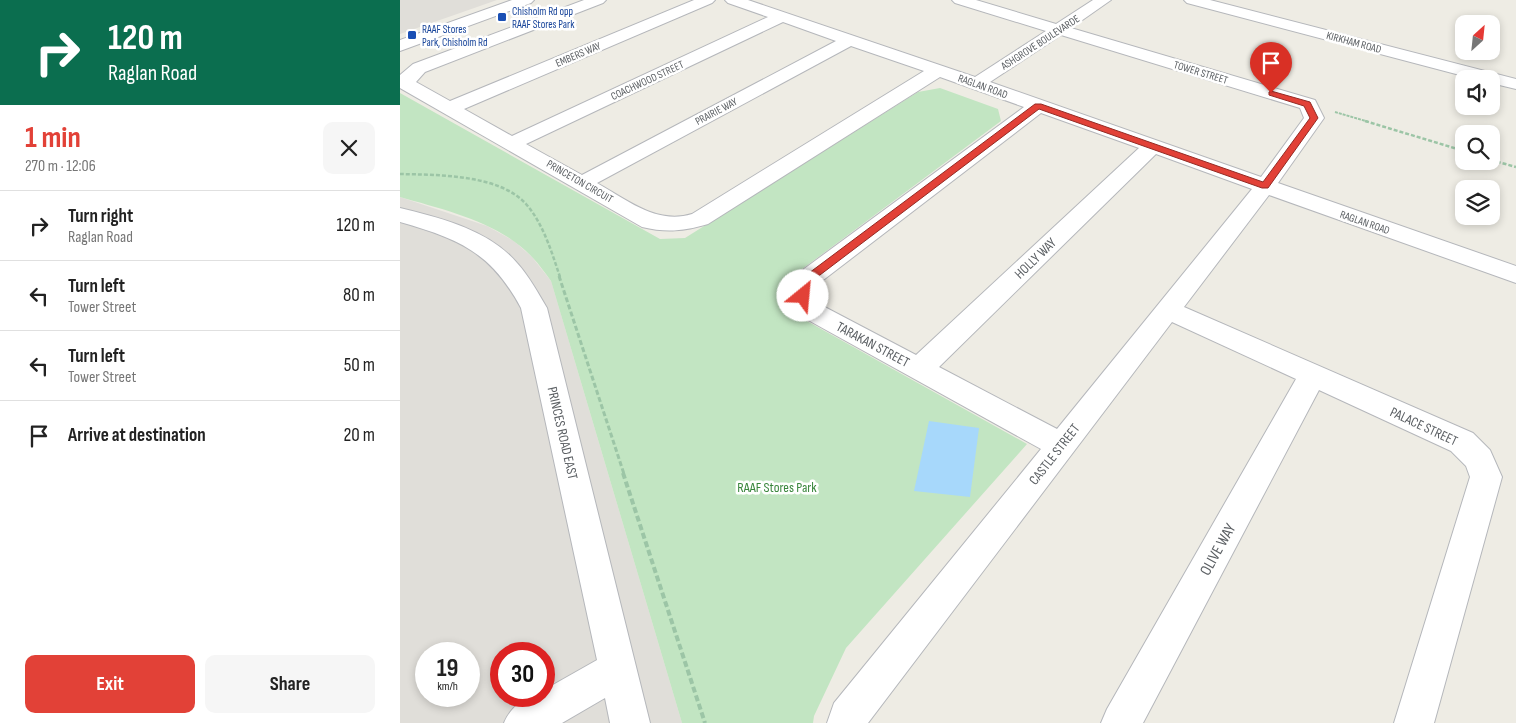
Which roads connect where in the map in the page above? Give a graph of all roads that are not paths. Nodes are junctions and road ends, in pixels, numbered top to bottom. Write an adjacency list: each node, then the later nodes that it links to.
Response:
1 (526, 0): 11 (street)
2 (598, 0): 16 (street, PRINCETON CIRCUIT)
3 (707, 0): 16 (street, EMBERS WAY)
4 (733, 0): 8 (street, RAGLAN ROAD)
5 (960, 0): 9 (street)
6 (1103, 0): 9 (street, ASHGROVE BOULEVARDE)
7 (1192, 0): 14 (street, KIRKHAM ROAD)
8 (782, 17): 10 (street, RAGLAN ROAD); 17 (street, COACHWOOD STREET)
9 (1058, 30): 13 (street, ASHGROVE BOULEVARDE); 20 (street, TOWER STREET)
10 (850, 40): 12 (street, RAGLAN ROAD); 19 (street, PRAIRIE WAY)
11 (400, 46)
12 (938, 70): 13 (street, RAGLAN ROAD); 19 (street, PRINCETON CIRCUIT)
13 (976, 84): 15 (street, RAGLAN ROAD)
14 (1516, 84)
15 (1038, 106): 18 (street, RAGLAN ROAD); 24 (street, TARAKAN STREET)
16 (450, 108): 17 (street, PRINCETON CIRCUIT)
17 (512, 142): 19 (street, PRINCETON CIRCUIT)
18 (1152, 147): 20 (street, RAGLAN ROAD); 24 (street, HOLLY WAY)
19 (582, 183)
20 (1265, 186): 22 (street, RAGLAN ROAD); 23 (street, CASTLE STREET)
21 (400, 215): 27 (street, PRINCES ROAD EAST)
22 (1516, 275)
23 (1168, 310): 25 (street, PALACE STREET); 26 (street, CASTLE STREET)
24 (919, 369): 26 (street, TARAKAN STREET)
25 (1313, 375): 31 (street, OLIVE WAY); 32 (street, PALACE STREET)
26 (1060, 445): 30 (street, CASTLE STREET)
27 (618, 668): 28 (street); 29 (street, PRINCES ROAD EAST)
28 (524, 723)
29 (630, 723)
30 (847, 723)
31 (1121, 723)
32 (1414, 723)

